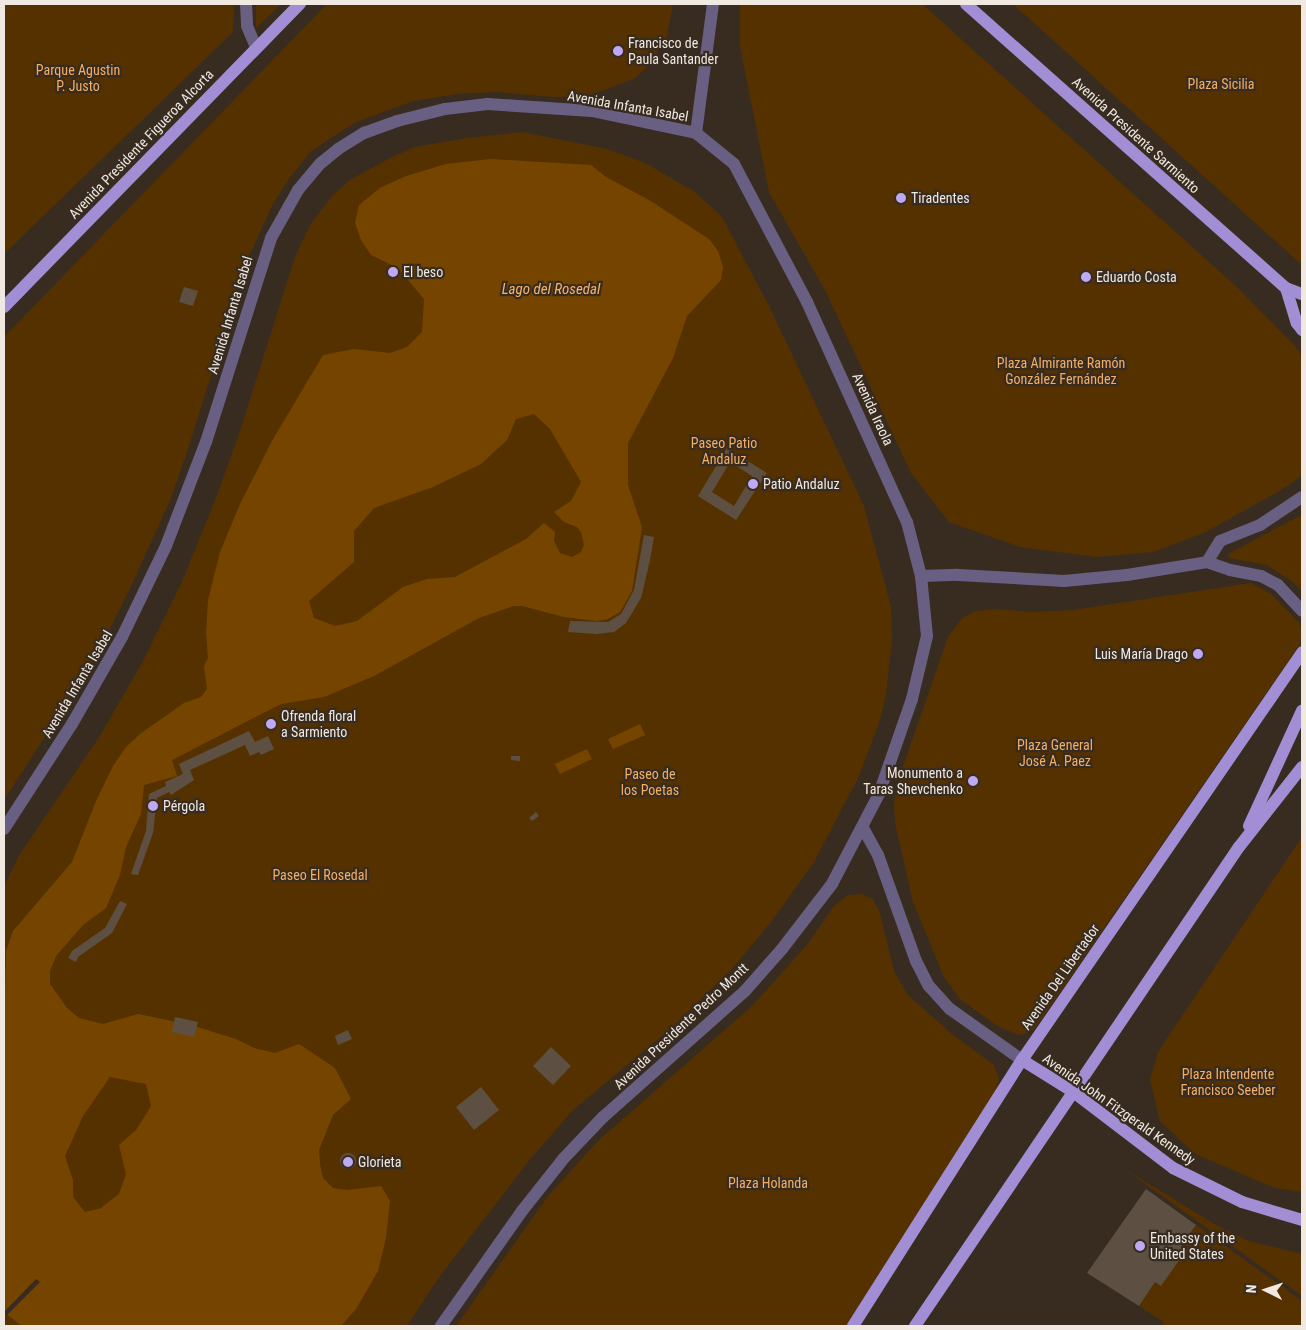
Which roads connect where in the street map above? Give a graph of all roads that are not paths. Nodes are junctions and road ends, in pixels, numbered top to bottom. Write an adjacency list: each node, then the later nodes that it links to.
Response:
1 (246, 4): 5 (street)
2 (300, 4): 5 (main road, Avenida Presidente Figueroa Alcorta)
3 (713, 4): 6 (street)
4 (966, 4): 7 (main road, Avenida Presidente Sarmiento)
5 (256, 47): 9 (main road, Avenida Presidente Figueroa Alcorta)
6 (696, 133): 13 (street, Avenida Iraola); 19 (street, Avenida Infanta Isabel)
7 (1286, 288): 8 (main road, Avenida Presidente Sarmiento); 10 (main road)
8 (1302, 294)
9 (4, 307)
10 (1302, 330)
11 (1302, 497): 12 (street)
12 (1207, 562): 13 (street); 14 (street)
13 (921, 576): 18 (street, Avenida Presidente Pedro Montt)
14 (1302, 611)
15 (1302, 652): 21 (main road, Avenida Del Libertador)
16 (1302, 711): 20 (main road)
17 (1302, 767): 20 (main road)
18 (863, 828): 21 (street, Avenida John Fitzgerald Kennedy); 24 (street, Avenida Presidente Pedro Montt)
19 (4, 829)
20 (1239, 846): 22 (main road)
21 (1022, 1060): 22 (main road, Avenida John Fitzgerald Kennedy); 25 (main road, Avenida Del Libertador)
22 (1072, 1091): 23 (main road, Avenida John Fitzgerald Kennedy); 26 (main road)
23 (1302, 1220)
24 (441, 1326)
25 (853, 1326)
26 (915, 1326)

